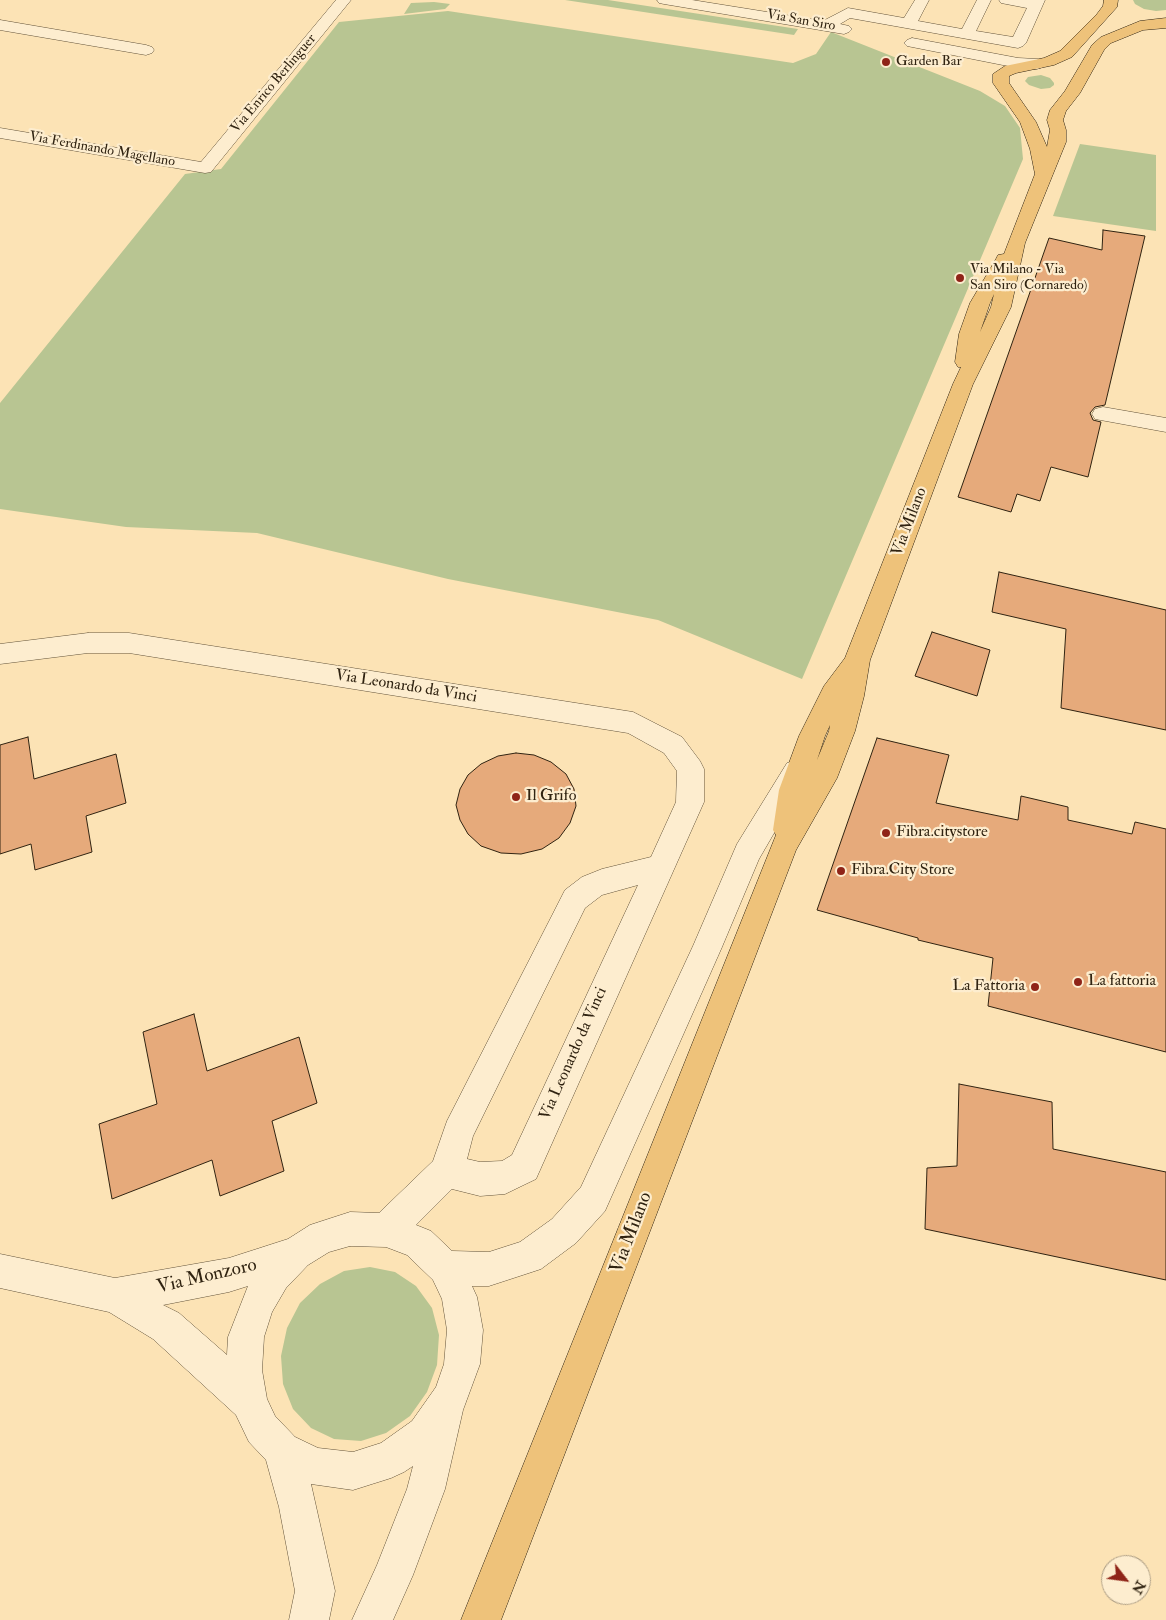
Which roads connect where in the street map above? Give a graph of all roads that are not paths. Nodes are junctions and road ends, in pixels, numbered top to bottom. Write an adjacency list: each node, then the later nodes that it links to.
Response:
1 (344, 0): 23 (street, Via Enrico Berlinguer)
2 (664, 0): 13 (street, Via San Siro)
3 (860, 0): 9 (street)
4 (922, 0): 11 (street)
5 (984, 0): 15 (street)
6 (1006, 0): 8 (street)
7 (1110, 1): 10 (main road); 17 (main road)
8 (1037, 3): 15 (street)
9 (848, 13): 11 (street); 13 (street)
10 (1165, 22): 21 (main road, Via Milano)
11 (909, 24): 15 (street)
12 (0, 25): 16 (street)
13 (827, 25): 14 (street, Via San Siro)
14 (860, 32)
15 (967, 34)
16 (146, 50)
17 (1036, 64): 18 (street); 20 (main road)
18 (968, 69)
19 (986, 76): 20 (street)
20 (1004, 87): 21 (main road); 24 (main road)
21 (1072, 93): 24 (main road, Via Milano)
22 (0, 133): 23 (street, Via Ferdinando Magellano)
23 (205, 168)
24 (1044, 174): 28 (main road, Via Milano)
25 (1103, 414): 26 (street)
26 (1166, 425)
27 (0, 654): 31 (street, Via Leonardo da Vinci)
28 (857, 660): 29 (main road, Via Milano); 30 (main road, Via Milano)
29 (800, 766): 30 (main road, Via Milano); 35 (street)
30 (784, 846): 43 (main road, Via Milano)
31 (658, 868): 32 (street); 32 (street, Via Leonardo da Vinci)
32 (447, 1171): 33 (street)
33 (386, 1230): 34 (street); 35 (street)
34 (296, 1252): 37 (street, Via Monzoro); 39 (street)
35 (445, 1268): 38 (street)
36 (0, 1271): 37 (street, Via Monzoro)
37 (115, 1296): 39 (street, Via Monzoro)
38 (450, 1398): 40 (street); 42 (street)
39 (250, 1402): 40 (street)
40 (282, 1450): 41 (street)
41 (309, 1620)
42 (372, 1620)
43 (481, 1620)

